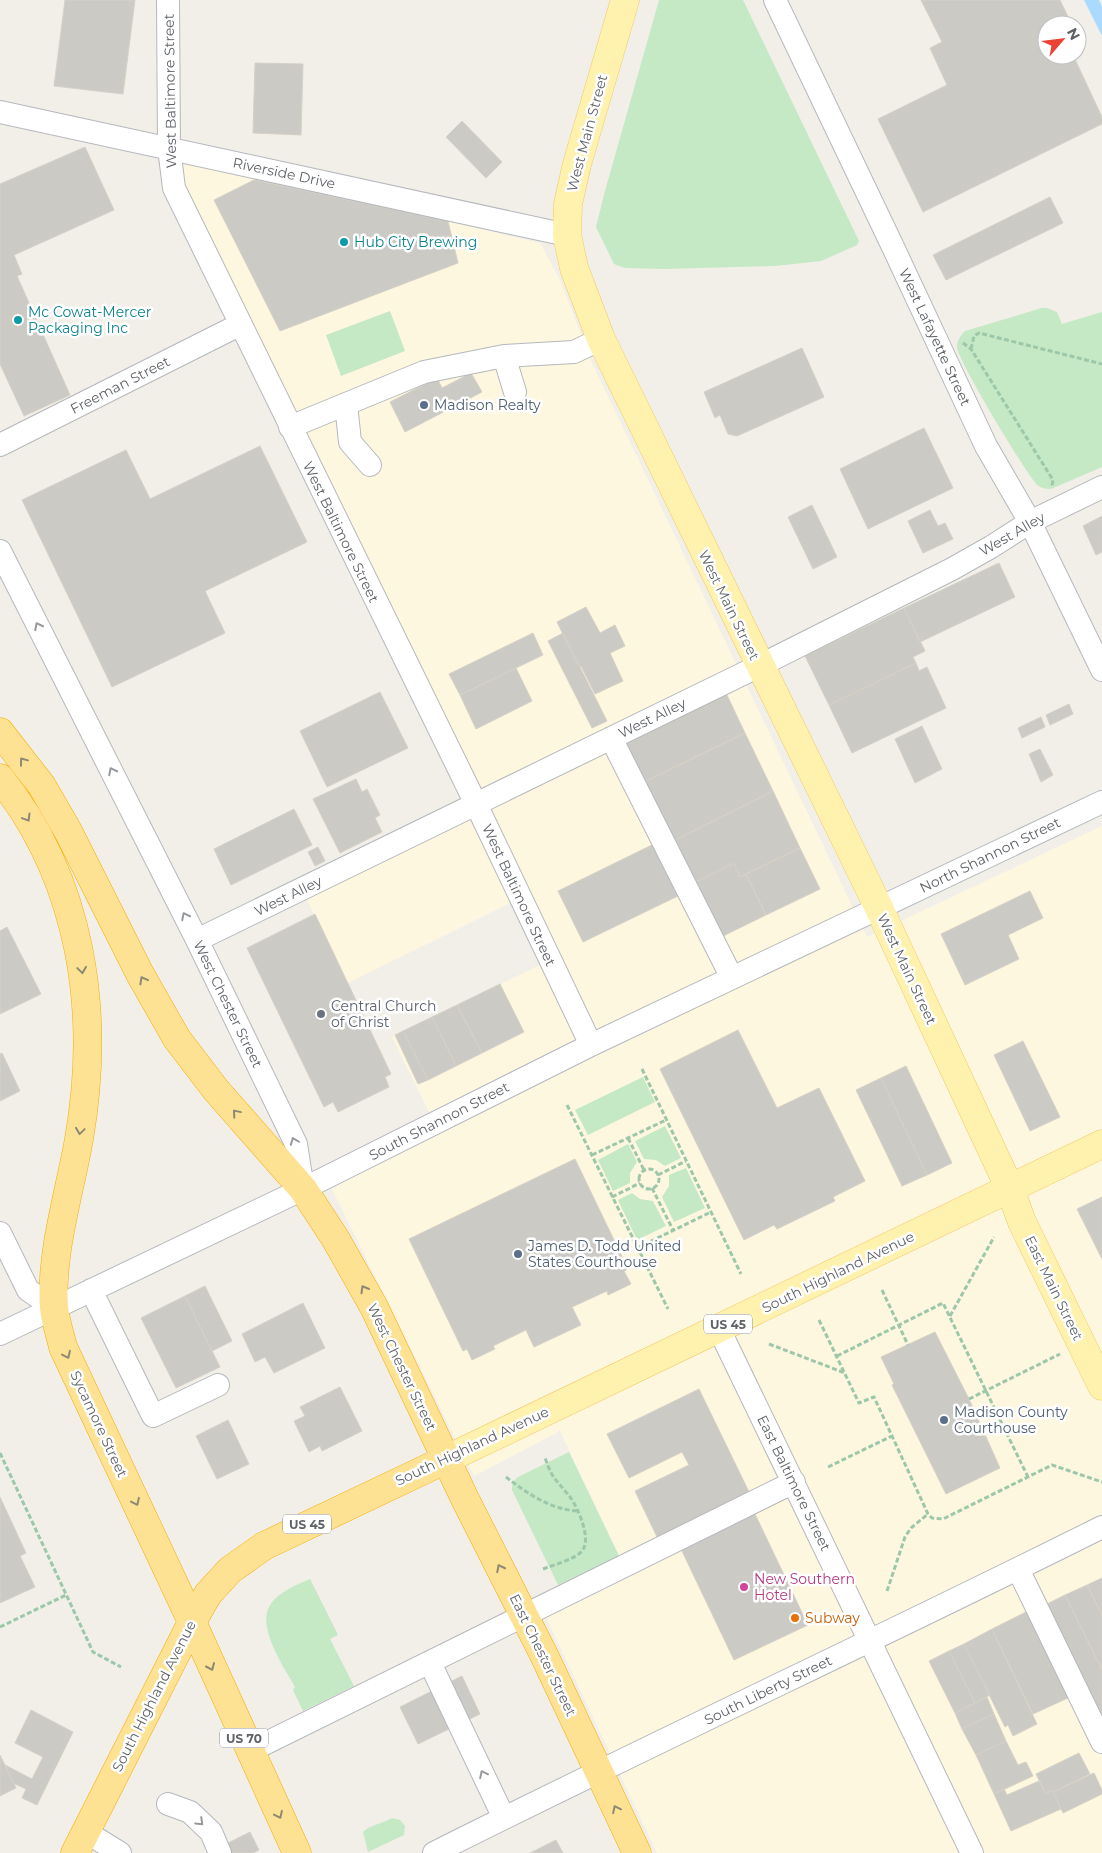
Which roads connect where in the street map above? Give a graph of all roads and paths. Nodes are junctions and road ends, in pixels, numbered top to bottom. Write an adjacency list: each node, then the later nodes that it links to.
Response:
1 (168, 0): 5 (street, West Baltimore Street)
2 (625, 0): 6 (main road, West Main Street)
3 (775, 0): 20 (street, West Lafayette Street)
4 (0, 112): 5 (street, Riverside Drive)
5 (169, 148): 6 (street, Riverside Drive); 7 (street, West Baltimore Street)
6 (567, 235): 8 (main road, West Main Street)
7 (240, 325): 15 (street, West Baltimore Street); 16 (street, Freeman Street)
8 (601, 339): 11 (street); 22 (main road, West Main Street)
9 (958, 341): 10 (path)
10 (971, 349): 12 (path); 19 (path)
11 (504, 356): 13 (street); 14 (street)
12 (1102, 364)
13 (515, 392)
14 (346, 404): 15 (street); 17 (street)
15 (290, 427): 28 (street, West Baltimore Street)
16 (0, 445)
17 (370, 465)
18 (1102, 488): 20 (street, West Alley)
19 (1051, 490)
20 (1030, 522): 22 (street, West Alley); 23 (street, West Lafayette Street)
21 (0, 551): 30 (street, West Chester Street, one-way to 21)
22 (759, 666): 25 (street, West Alley); 29 (main road, West Main Street)
23 (1102, 670)
24 (0, 732): 44 (highway, one-way to 24)
25 (611, 738): 28 (street, West Alley); 31 (street)
26 (0, 778): 55 (highway, Sycamore Street, one-way to 55)
27 (1102, 802): 29 (street, North Shannon Street)
28 (476, 804): 30 (street, West Alley); 32 (street, West Baltimore Street)
29 (879, 908): 31 (street, South Shannon Street); 45 (main road, West Main Street)
30 (197, 940): 44 (street, West Chester Street, one-way to 30)
31 (732, 978): 32 (street, South Shannon Street)
32 (591, 1045): 44 (street, South Shannon Street)
33 (642, 1069): 35 (path)
34 (568, 1105): 38 (path)
35 (666, 1120): 36 (path); 39 (path)
36 (628, 1138): 38 (path); 40 (path)
37 (1102, 1144): 45 (main road, US 45)
38 (592, 1155): 46 (path)
39 (686, 1161): 41 (path); 47 (path)
40 (644, 1170): 41 (path); 42 (path)
41 (658, 1175): 43 (path)
42 (640, 1183): 43 (path); 46 (path)
43 (652, 1188): 48 (path)
44 (303, 1189): 53 (street, South Shannon Street); 74 (highway, West Chester Street, one-way to 44)
45 (1010, 1189): 60 (main road, South Highland Avenue / US 45); 68 (main road, East Main Street)
46 (612, 1196): 51 (path)
47 (711, 1212): 48 (path); 52 (path)
48 (673, 1230): 51 (path)
49 (0, 1233): 55 (street)
50 (994, 1237): 57 (path)
51 (638, 1248): 56 (path)
52 (741, 1274)
53 (92, 1290): 55 (street, South Shannon Street); 67 (street)
54 (882, 1290): 59 (path)
55 (54, 1308): 61 (street, South Shannon Street); 88 (highway, Sycamore Street, one-way to 88)
56 (668, 1309)
57 (950, 1316): 59 (path); 69 (path)
58 (819, 1320): 65 (path)
59 (898, 1325): 63 (path); 65 (path)
60 (719, 1329): 74 (main road, South Highland Avenue / US 45); 78 (street, East Baltimore Street)
61 (0, 1334)
62 (769, 1344): 66 (path)
63 (908, 1344)
64 (1061, 1353): 69 (path)
65 (837, 1356): 66 (path)
66 (845, 1373): 71 (path)
67 (218, 1385)
68 (1102, 1386)
69 (986, 1391): 70 (path); 76 (path)
70 (969, 1399)
71 (892, 1436): 75 (path); 81 (path)
72 (0, 1453): 86 (path)
73 (545, 1458): 80 (path)
74 (447, 1459): 87 (highway, East Chester Street, one-way to 74); 88 (highway, South Highland Avenue / US 45)
75 (828, 1467)
76 (1028, 1477): 79 (path); 81 (path)
77 (506, 1478): 80 (path)
78 (794, 1482): 87 (street); 90 (street, East Baltimore Street)
79 (1102, 1482)
80 (577, 1511): 83 (path)
81 (928, 1514): 85 (path)
82 (1102, 1527): 84 (street, South Liberty Street)
83 (543, 1569)
84 (1018, 1569): 90 (street, South Liberty Street); 93 (street)
85 (887, 1591)
86 (66, 1595): 89 (path); 92 (path)
87 (524, 1616): 91 (street); 95 (highway, East Chester Street)
88 (192, 1622): 94 (highway, US 70, one-way to 94); 98 (highway, South Highland Avenue / US 45)
89 (0, 1627)
90 (870, 1641): 95 (street, South Liberty Street); 104 (street, East Baltimore Street)
91 (430, 1663): 94 (street); 97 (street, one-way to 91)
92 (121, 1667)
93 (1102, 1742)
94 (250, 1750): 101 (highway, US 70, one-way to 101)
95 (598, 1771): 97 (street, South Liberty Street); 103 (highway, East Chester Street, one-way to 95)
96 (168, 1804): 100 (street, one-way to 100)
97 (504, 1818): 102 (street, South Liberty Street)
98 (80, 1842): 99 (street)
99 (120, 1853)
100 (220, 1853)
101 (297, 1853)
102 (434, 1853)
103 (637, 1853)
104 (972, 1853)

